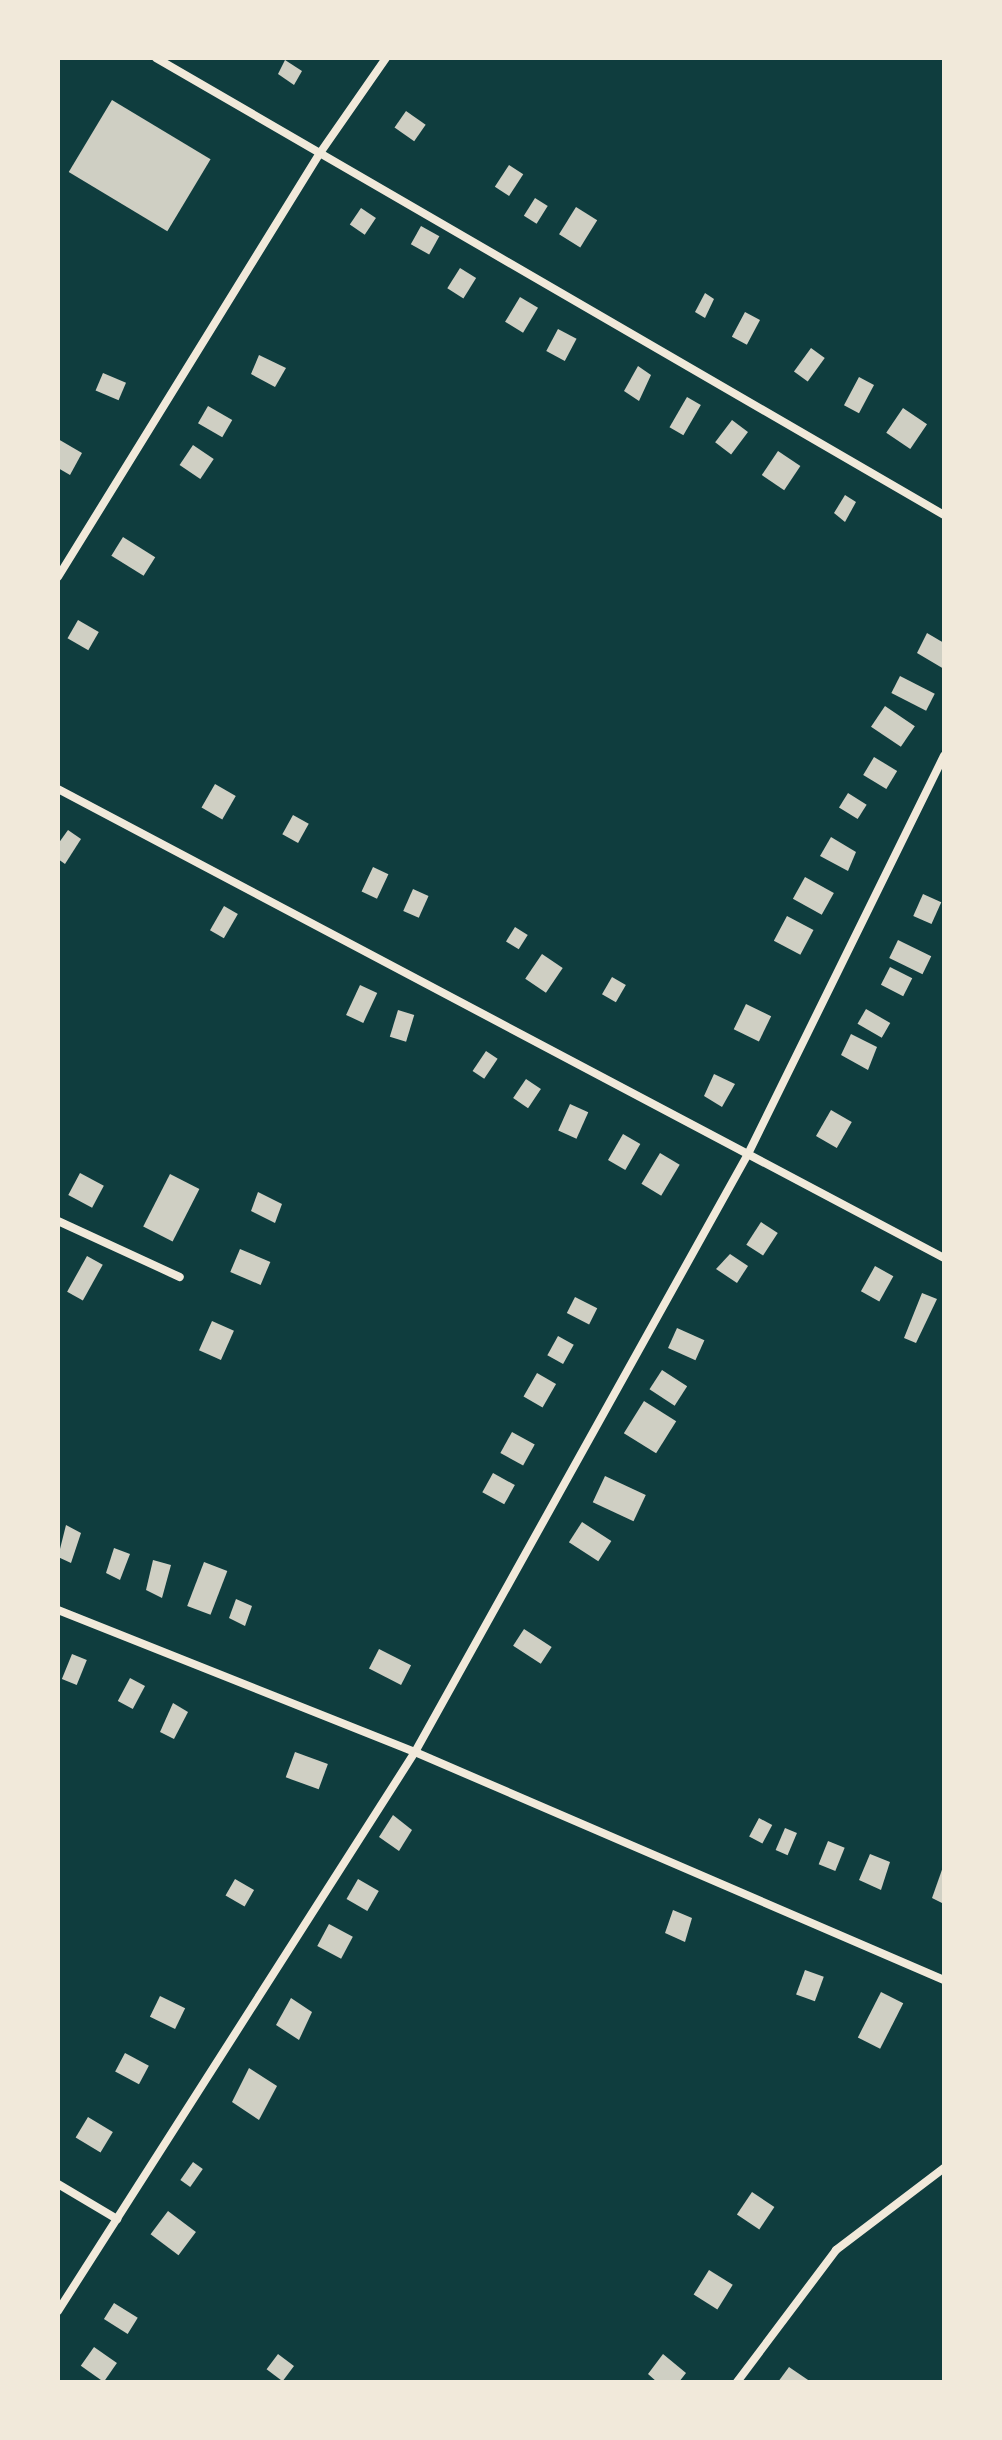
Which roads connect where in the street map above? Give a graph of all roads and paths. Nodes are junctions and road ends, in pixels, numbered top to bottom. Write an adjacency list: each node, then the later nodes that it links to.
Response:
1 (156, 58): 3 (street)
2 (386, 58): 3 (street)
3 (320, 153): 4 (street); 5 (street)
4 (944, 515)
5 (58, 577)
6 (944, 756): 8 (street)
7 (58, 789): 8 (street)
8 (748, 1154): 10 (street); 13 (street)
9 (58, 1221): 11 (street)
10 (944, 1258)
11 (180, 1277)
12 (58, 1610): 13 (street)
13 (415, 1752): 14 (street); 17 (street)
14 (944, 1980)
15 (944, 2168): 19 (street)
16 (58, 2184): 17 (street)
17 (117, 2219): 18 (street)
18 (58, 2311)
19 (737, 2382)

